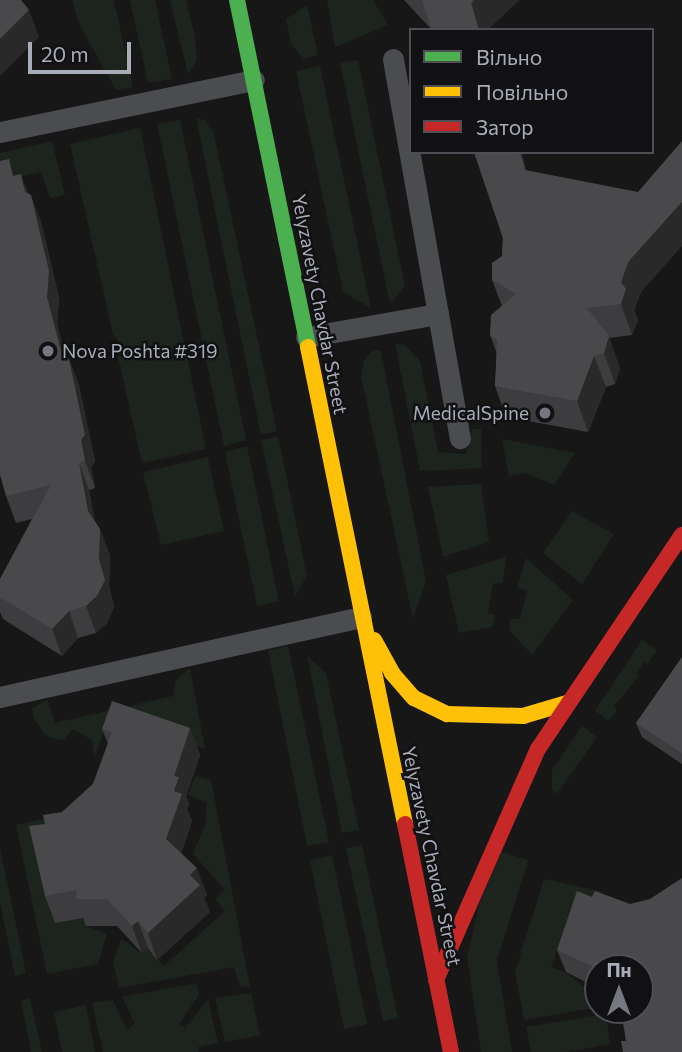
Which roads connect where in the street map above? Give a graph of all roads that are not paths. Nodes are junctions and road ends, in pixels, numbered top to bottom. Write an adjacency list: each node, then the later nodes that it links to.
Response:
1 (237, 0): 3 (street, Yelyzavety Chavdar Street)
2 (393, 59): 5 (lane)
3 (254, 80): 4 (lane); 8 (street, Yelyzavety Chavdar Street)
4 (0, 132)
5 (409, 150)
6 (410, 154): 7 (lane)
7 (438, 314): 8 (lane); 9 (lane)
8 (306, 337): 11 (street, Yelyzavety Chavdar Street)
9 (460, 438)
10 (682, 535): 13 (street)
11 (361, 617): 12 (lane); 13 (street, Yelyzavety Chavdar Street); 14 (street, Yelyzavety Chavdar Street)
12 (0, 696)
13 (567, 703): 14 (street)
14 (436, 980): 15 (street, Yelyzavety Chavdar Street)
15 (451, 1052)

